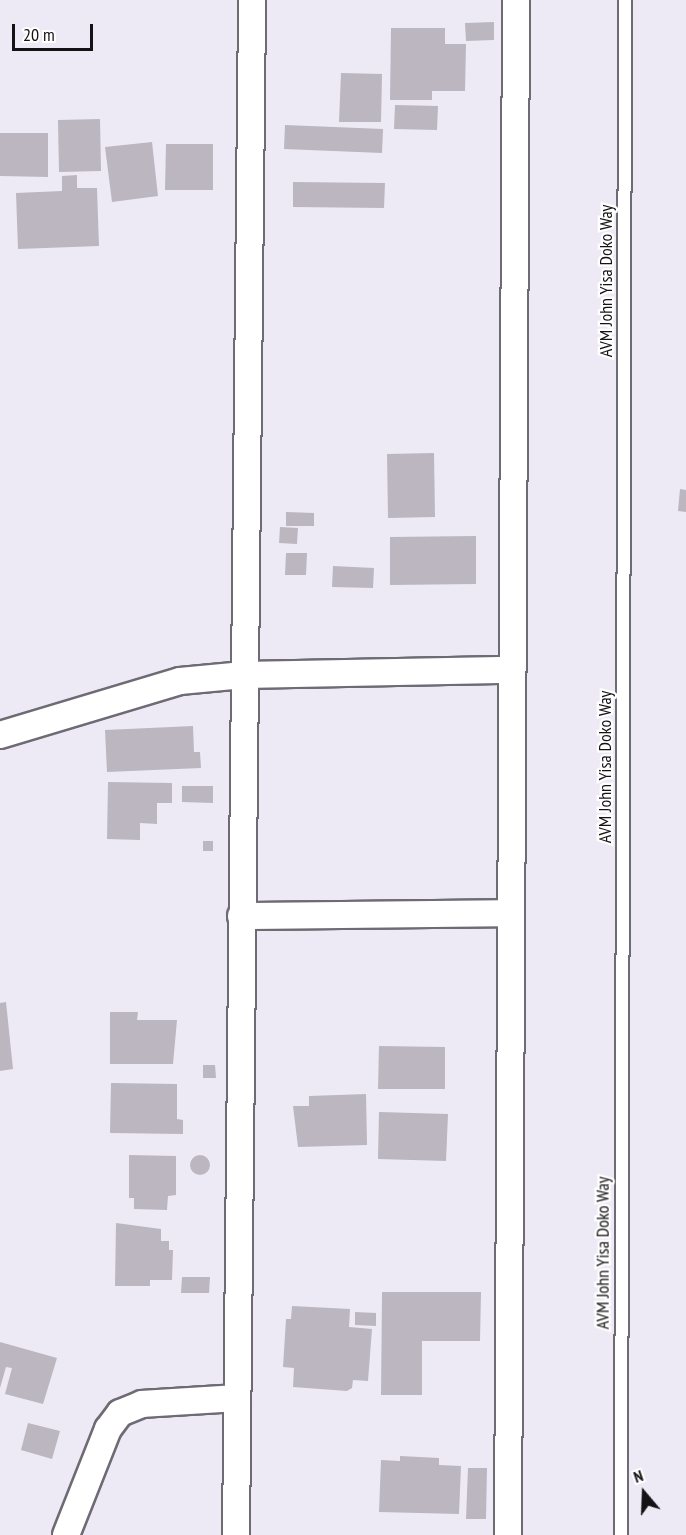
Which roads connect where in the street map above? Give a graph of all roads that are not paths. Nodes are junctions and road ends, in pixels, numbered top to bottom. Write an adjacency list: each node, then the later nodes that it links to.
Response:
1 (252, 0): 5 (street)
2 (516, 0): 4 (street)
3 (625, 0): 13 (lane, AVM John Yisa Doko Way)
4 (512, 670): 5 (street); 7 (street)
5 (244, 675): 6 (street); 8 (street)
6 (0, 735)
7 (511, 913): 8 (street); 12 (street)
8 (241, 916): 9 (street)
9 (237, 1398): 10 (street); 11 (street)
10 (66, 1535)
11 (236, 1535)
12 (507, 1535)
13 (621, 1535)

